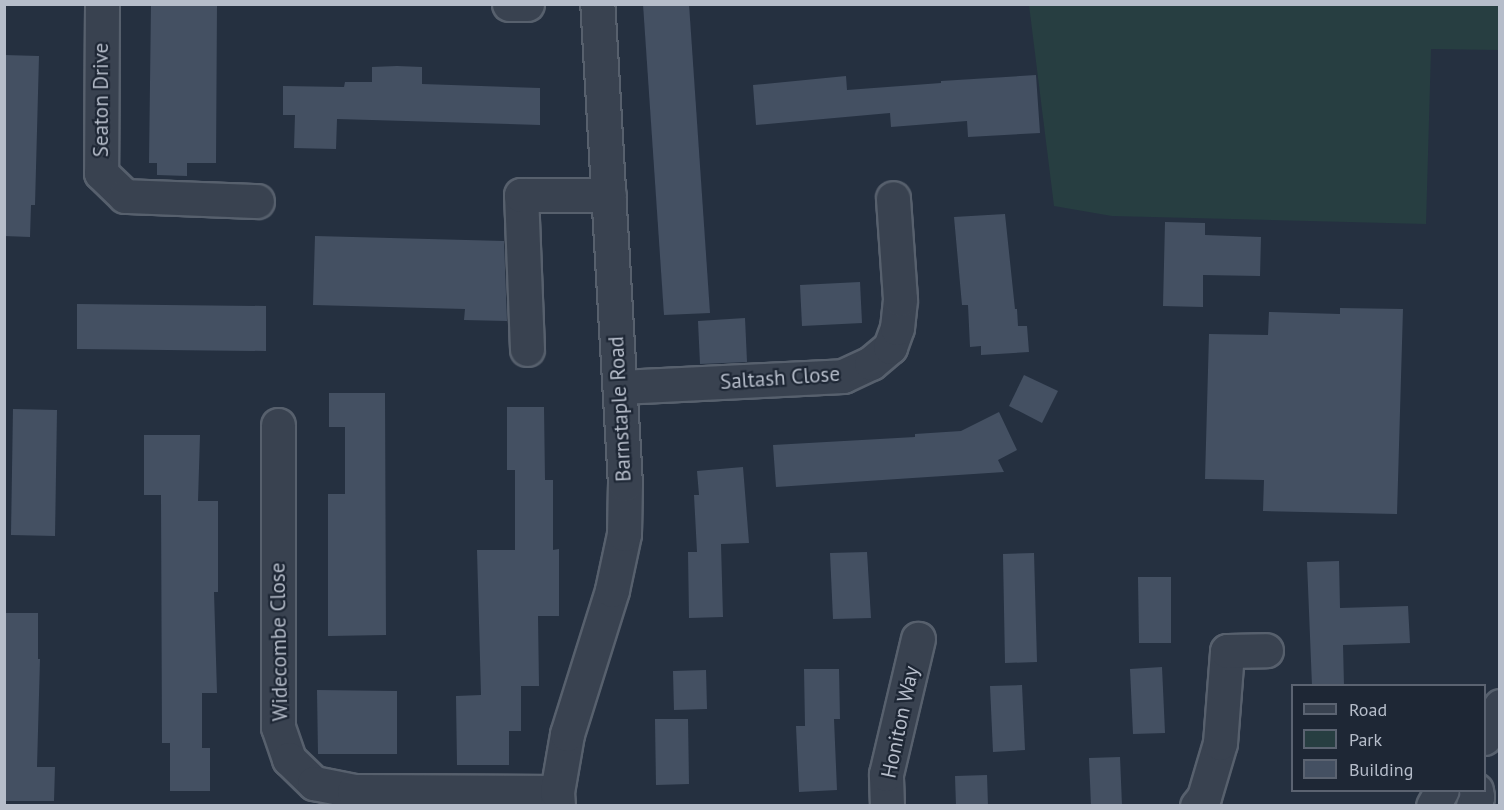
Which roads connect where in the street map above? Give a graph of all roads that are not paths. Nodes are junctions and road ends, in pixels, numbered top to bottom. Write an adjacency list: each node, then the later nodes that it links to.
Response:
1 (102, 4): 7 (street, Seaton Drive)
2 (509, 4): 3 (street)
3 (527, 4)
4 (597, 4): 5 (street, Barnstaple Road)
5 (609, 195): 8 (street); 9 (street, Barnstaple Road)
6 (893, 198): 9 (street, Saltash Close)
7 (257, 201)
8 (527, 349)
9 (620, 387): 16 (street, Barnstaple Road)
10 (278, 425): 16 (street, Widecombe Close)
11 (918, 639): 17 (street, Honiton Way)
12 (1266, 650): 18 (street)
13 (1500, 706): 14 (street)
14 (1486, 736)
15 (1441, 792): 19 (street)
16 (557, 799)
17 (887, 806)
18 (1197, 806)
19 (1433, 806)

